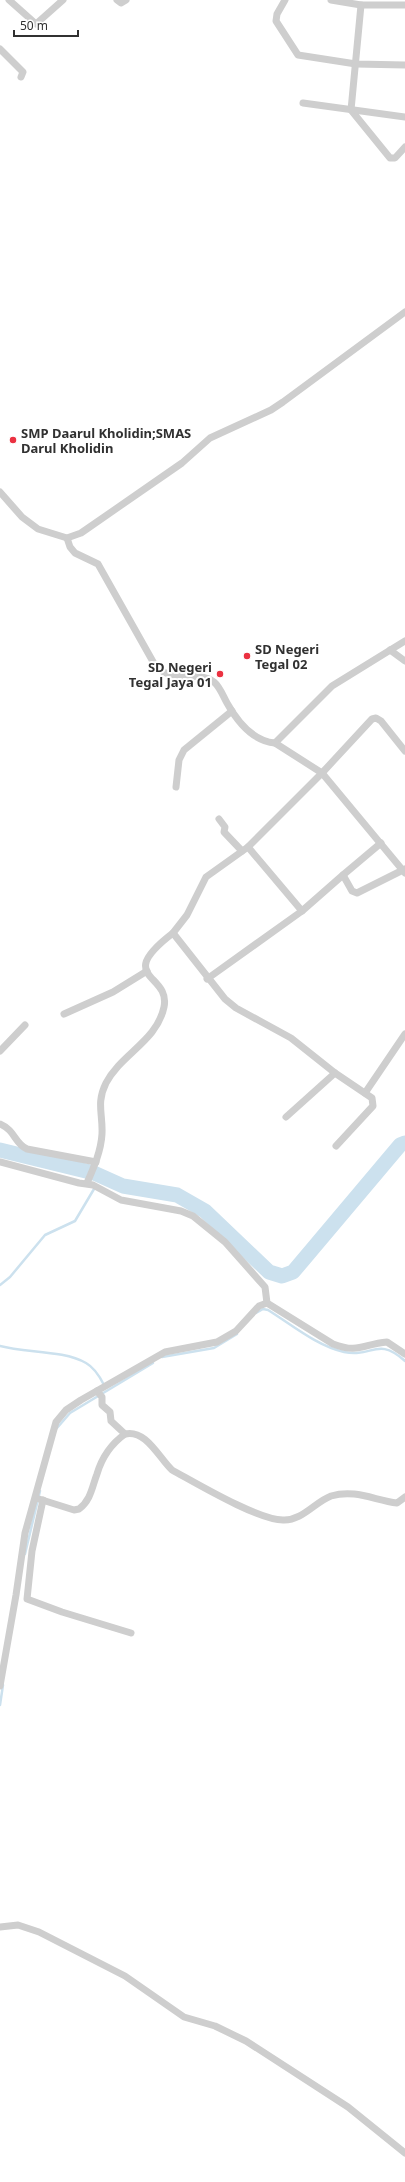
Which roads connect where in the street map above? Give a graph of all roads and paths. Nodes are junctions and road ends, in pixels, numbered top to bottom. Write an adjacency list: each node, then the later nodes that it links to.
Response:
1 (9, 0): 2 (street)
2 (62, 0)
3 (117, 0): 4 (street)
4 (126, 0)
5 (285, 0): 10 (street)
6 (331, 0): 8 (street)
7 (404, 3): 8 (street)
8 (361, 5): 10 (street)
9 (0, 49): 12 (street)
10 (356, 64): 11 (street); 14 (street)
11 (405, 65)
12 (21, 77)
13 (303, 103): 14 (street)
14 (351, 110): 15 (street); 16 (street)
15 (405, 117)
16 (405, 146)
17 (405, 312): 19 (street)
18 (0, 492): 19 (street)
19 (67, 538): 23 (street)
20 (405, 641): 21 (street)
21 (390, 650): 22 (street); 24 (street)
22 (405, 661)
23 (232, 712): 24 (street); 27 (street)
24 (275, 743): 26 (street)
25 (405, 751): 26 (street)
26 (322, 773): 29 (street); 30 (street)
27 (176, 787)
28 (219, 819): 30 (street)
29 (381, 843): 31 (street); 32 (street)
30 (245, 849): 33 (street); 34 (street)
31 (404, 871): 32 (street)
32 (342, 875): 33 (street)
33 (302, 911): 36 (street)
34 (173, 933): 35 (street); 36 (street)
35 (147, 971): 37 (street); 47 (street)
36 (207, 979): 41 (street)
37 (64, 1014)
38 (25, 1025): 40 (street)
39 (405, 1034): 42 (street)
40 (0, 1051)
41 (334, 1073): 42 (street); 43 (street)
42 (365, 1093): 45 (street)
43 (286, 1117)
44 (0, 1124): 47 (street)
45 (336, 1146)
46 (0, 1162): 48 (street)
47 (96, 1162): 48 (street)
48 (87, 1183): 49 (street)
49 (268, 1303): 50 (street); 51 (street)
50 (405, 1354)
51 (97, 1390): 52 (street); 54 (street)
52 (126, 1434): 53 (street); 55 (street)
53 (405, 1497)
54 (34, 1498): 55 (street); 57 (street)
55 (43, 1500): 56 (street)
56 (131, 1633)
57 (0, 1686)
58 (0, 1927): 59 (street)
59 (405, 2153)

